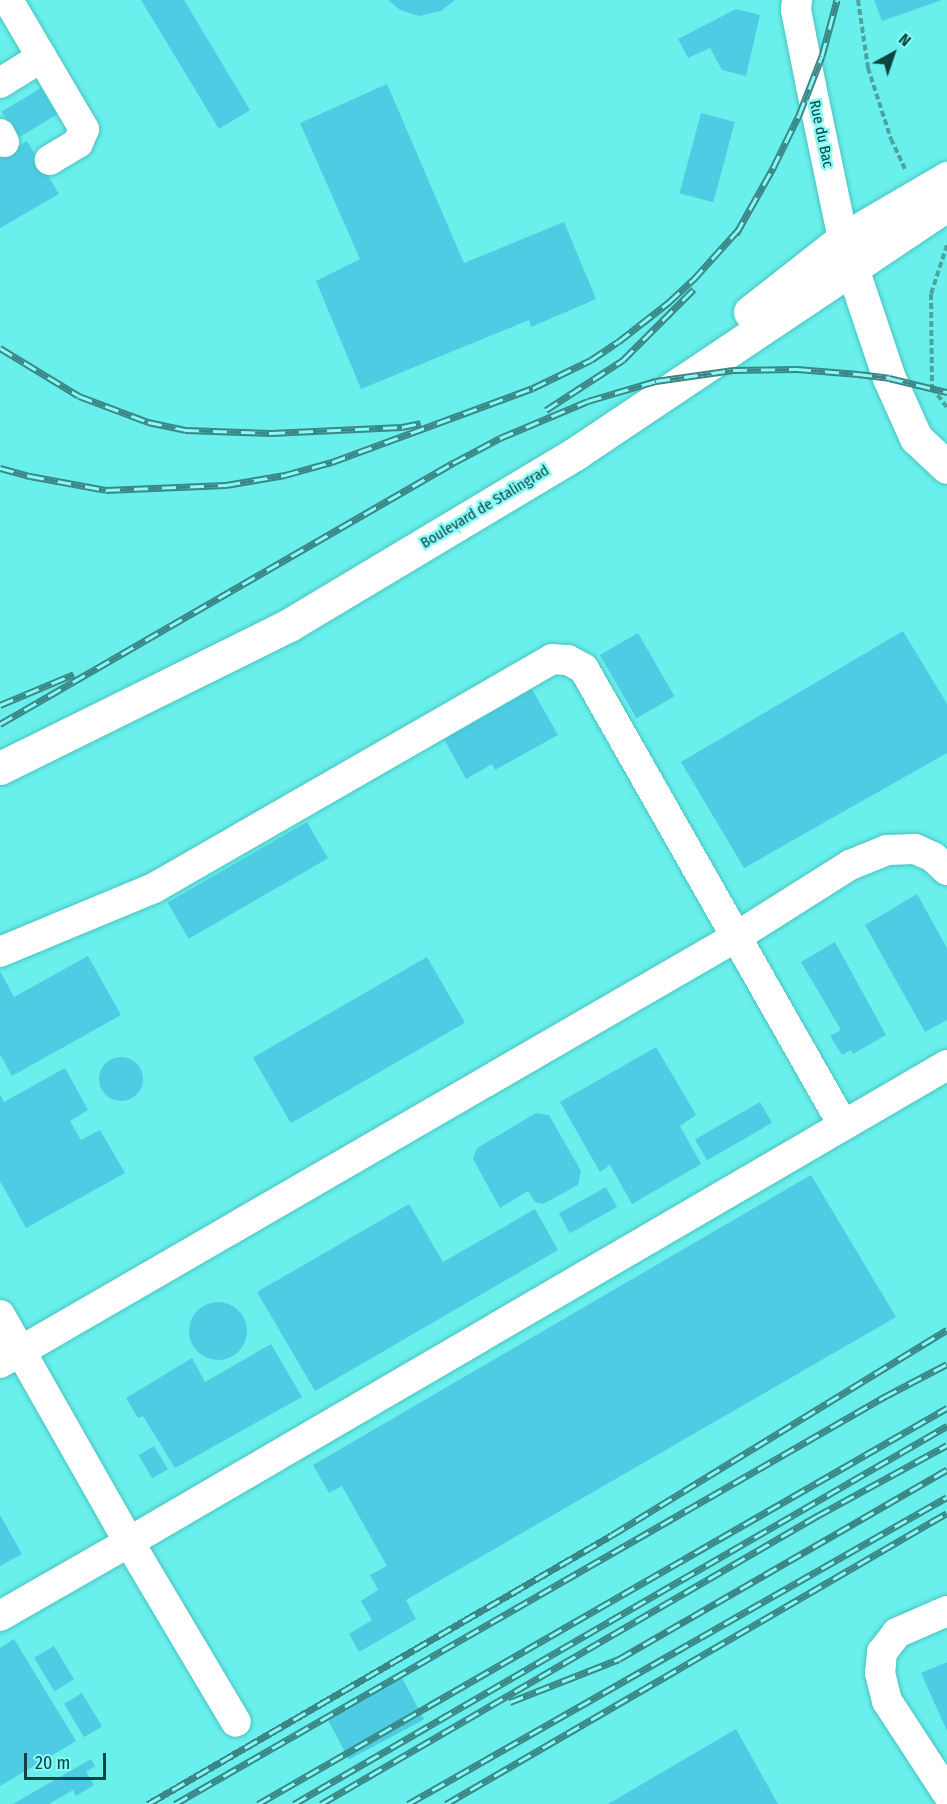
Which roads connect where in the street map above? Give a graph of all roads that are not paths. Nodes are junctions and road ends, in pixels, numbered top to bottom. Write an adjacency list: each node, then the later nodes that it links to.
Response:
1 (8, 0): 3 (street)
2 (798, 3): 9 (street, Rue du Bac)
3 (42, 57): 4 (street); 5 (street)
4 (0, 83)
5 (50, 160)
6 (947, 178): 7 (main road, Boulevard de Stalingrad)
7 (933, 200): 9 (main road, Boulevard de Stalingrad)
8 (947, 224): 9 (main road)
9 (852, 265): 10 (main road); 11 (main road, Boulevard de Stalingrad)
10 (947, 467)
11 (0, 768)
12 (947, 870): 13 (street)
13 (736, 937): 14 (street); 16 (street); 18 (street)
14 (0, 952)
15 (947, 1065): 16 (street)
16 (843, 1125): 19 (street)
17 (0, 1314): 18 (street)
18 (10, 1357): 19 (street)
19 (129, 1542): 21 (street); 22 (street)
20 (947, 1611): 23 (street)
21 (0, 1616)
22 (236, 1722)
23 (947, 1793)

